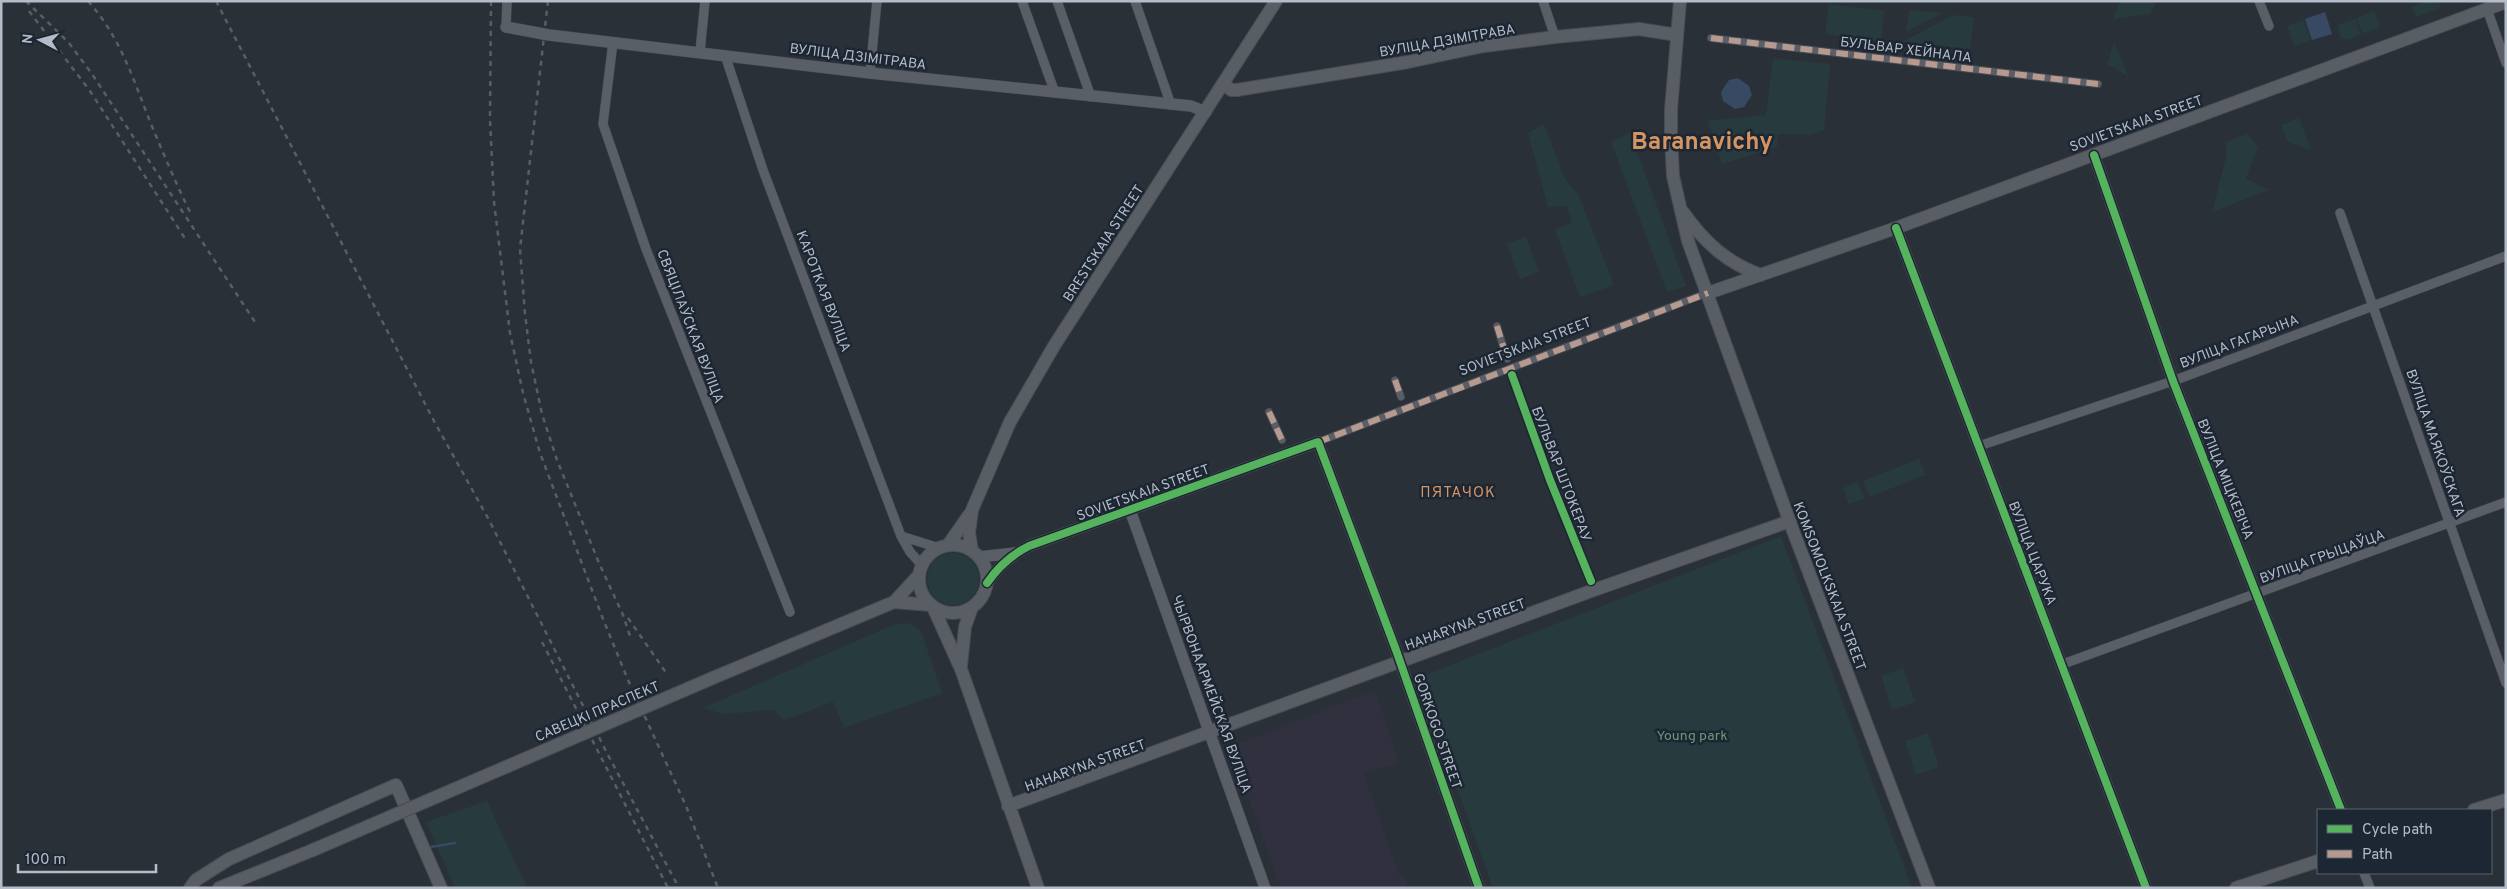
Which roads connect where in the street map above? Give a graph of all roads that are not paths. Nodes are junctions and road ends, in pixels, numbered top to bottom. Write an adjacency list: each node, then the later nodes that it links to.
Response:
1 (507, 1): 14 (street)
2 (705, 1): 19 (street)
3 (877, 1): 22 (street)
4 (1022, 1): 25 (street)
5 (1057, 1): 26 (street)
6 (1135, 1): 27 (street)
7 (1276, 1): 23 (main road, BRESTSKAIA STREET)
8 (1543, 1): 16 (street)
9 (1680, 1): 15 (main road, KOMSOMOLKSKAIA STREET)
10 (2259, 1): 13 (street)
11 (2506, 2): 12 (main road, SOVIETSKAIA STREET)
12 (2487, 9): 21 (street); 29 (main road, SOVIETSKAIA STREET)
13 (2269, 26)
14 (506, 27): 18 (street, ВУЛІЦА ДЗІМІТРАВА)
15 (1677, 34): 16 (main road, ВУЛІЦА ДЗІМІТРАВА); 30 (main road, KOMSOMOLKSKAIA STREET)
16 (1555, 37): 23 (main road, ВУЛІЦА ДЗІМІТРАВА)
17 (1711, 38): 24 (street, БУЛЬВАР ХЕЙНАЛА)
18 (612, 42): 19 (street, ВУЛІЦА ДЗІМІТРАВА); 63 (street, СВЯЦІЛАЎСКАЯ ВУЛІЦА)
19 (700, 52): 20 (street, ВУЛІЦА ДЗІМІТРАВА)
20 (725, 55): 22 (street, ВУЛІЦА ДЗІМІТРАВА); 52 (street, КАРОТКАЯ ВУЛІЦА)
21 (2506, 63)
22 (870, 73): 25 (street, ВУЛІЦА ДЗІМІТРАВА)
23 (1224, 84): 28 (main road, BRESTSKAIA STREET)
24 (2098, 84)
25 (1055, 93): 26 (street, ВУЛІЦА ДЗІМІТРАВА)
26 (1091, 97): 27 (street, ВУЛІЦА ДЗІМІТРАВА)
27 (1171, 105): 28 (street, ВУЛІЦА ДЗІМІТРАВА)
28 (1206, 112): 48 (main road, BRESTSKAIA STREET)
29 (2094, 155): 32 (main road, SOVIETSKAIA STREET); 41 (street, ВУЛІЦА МІЦКЕВІЧА)
30 (1680, 206): 34 (main road); 35 (main road, KOMSOMOLKSKAIA STREET)
31 (2340, 212): 36 (street, ВУЛІЦА МАЯКОЎСКАГА)
32 (1896, 228): 34 (main road); 46 (street, ВУЛІЦА ЦАРУКА)
33 (2506, 256): 36 (street, ВУЛІЦА ГАГАРЫНА)
34 (1761, 275): 35 (main road)
35 (1708, 293): 45 (street, SOVIETSKAIA STREET); 50 (main road, KOMSOMOLKSKAIA STREET)
36 (2372, 305): 41 (street, ВУЛІЦА ГАГАРЫНА); 51 (street, ВУЛІЦА МАЯКОЎСКАГА)
37 (1497, 326): 38 (street)
38 (1507, 359)
39 (1512, 374): 57 (street, БУЛЬВАР ШТОКЕРАУ)
40 (1395, 380): 42 (street)
41 (2173, 381): 46 (street, ВУЛІЦА ГАГАРЫНА); 59 (street, ВУЛІЦА МІЦКЕВІЧА)
42 (1401, 397)
43 (1269, 412): 44 (street)
44 (1282, 440)
45 (1318, 442): 49 (street, SOVIETSKAIA STREET); 64 (street, GORKOGO STREET)
46 (1979, 446): 65 (street, ВУЛІЦА ЦАРУКА)
47 (2506, 502): 51 (street, ВУЛІЦА ГРЫЦАЎЦА)
48 (972, 510): 53 (main road, BRESTSKAIA STREET); 55 (main road, BRESTSKAIA STREET)
49 (1130, 510): 54 (street, SOVIETSKAIA STREET); 68 (street, ЧЫРВОНААРМЕЙСКАЯ ВУЛІЦА)
50 (1790, 521): 64 (main road, HAHARYNA STREET); 82 (main road, KOMSOMOLKSKAIA STREET)
51 (2449, 523): 59 (street, ВУЛІЦА ГРЫЦАЎЦА); 67 (street, ВУЛІЦА МАЯКОЎСКАГА)
52 (901, 536): 53 (street); 56 (street, КАРОТКАЯ ВУЛІЦА)
53 (943, 547): 55 (main road); 56 (main road)
54 (1015, 553): 55 (street, SOVIETSKAIA STREET); 58 (street, SOVIETSKAIA STREET)
55 (976, 554): 58 (main road)
56 (921, 570): 60 (main road, САВЕЦКІ ПРАСПЕКТ); 61 (main road)
57 (1591, 581)
58 (987, 583): 62 (main road)
59 (2258, 594): 65 (street, ВУЛІЦА ГРЫЦАЎЦА); 71 (street, ВУЛІЦА МІЦКЕВІЧА)
60 (894, 602): 61 (main road, САВЕЦКІ ПРАСПЕКТ); 75 (main road, САВЕЦКІ ПРАСПЕКТ, bridge)
61 (932, 606): 62 (main road); 66 (main road)
62 (972, 607): 66 (main road)
63 (790, 612)
64 (1400, 661): 68 (main road, HAHARYNA STREET); 81 (street, GORKOGO STREET)
65 (2063, 664): 83 (street, ВУЛІЦА ЦАРУКА)
66 (961, 669): 70 (main road)
67 (2506, 684)
68 (1209, 732): 70 (main road, HAHARYNA STREET); 80 (street, ЧЫРВОНААРМЕЙСКАЯ ВУЛІЦА)
69 (2506, 800): 72 (main road)
70 (1008, 806): 79 (main road)
71 (2341, 809)
72 (2477, 809)
73 (2317, 861): 84 (main road)
74 (2364, 874): 85 (street)
75 (241, 883): 77 (main road, САВЕЦКІ ПРАСПЕКТ)
76 (190, 888): 78 (main road)
77 (219, 888)
78 (441, 888)
79 (1038, 888)
80 (1265, 888)
81 (1479, 888)
82 (1929, 888)
83 (2146, 888)
84 (2236, 888)
85 (2370, 888)

